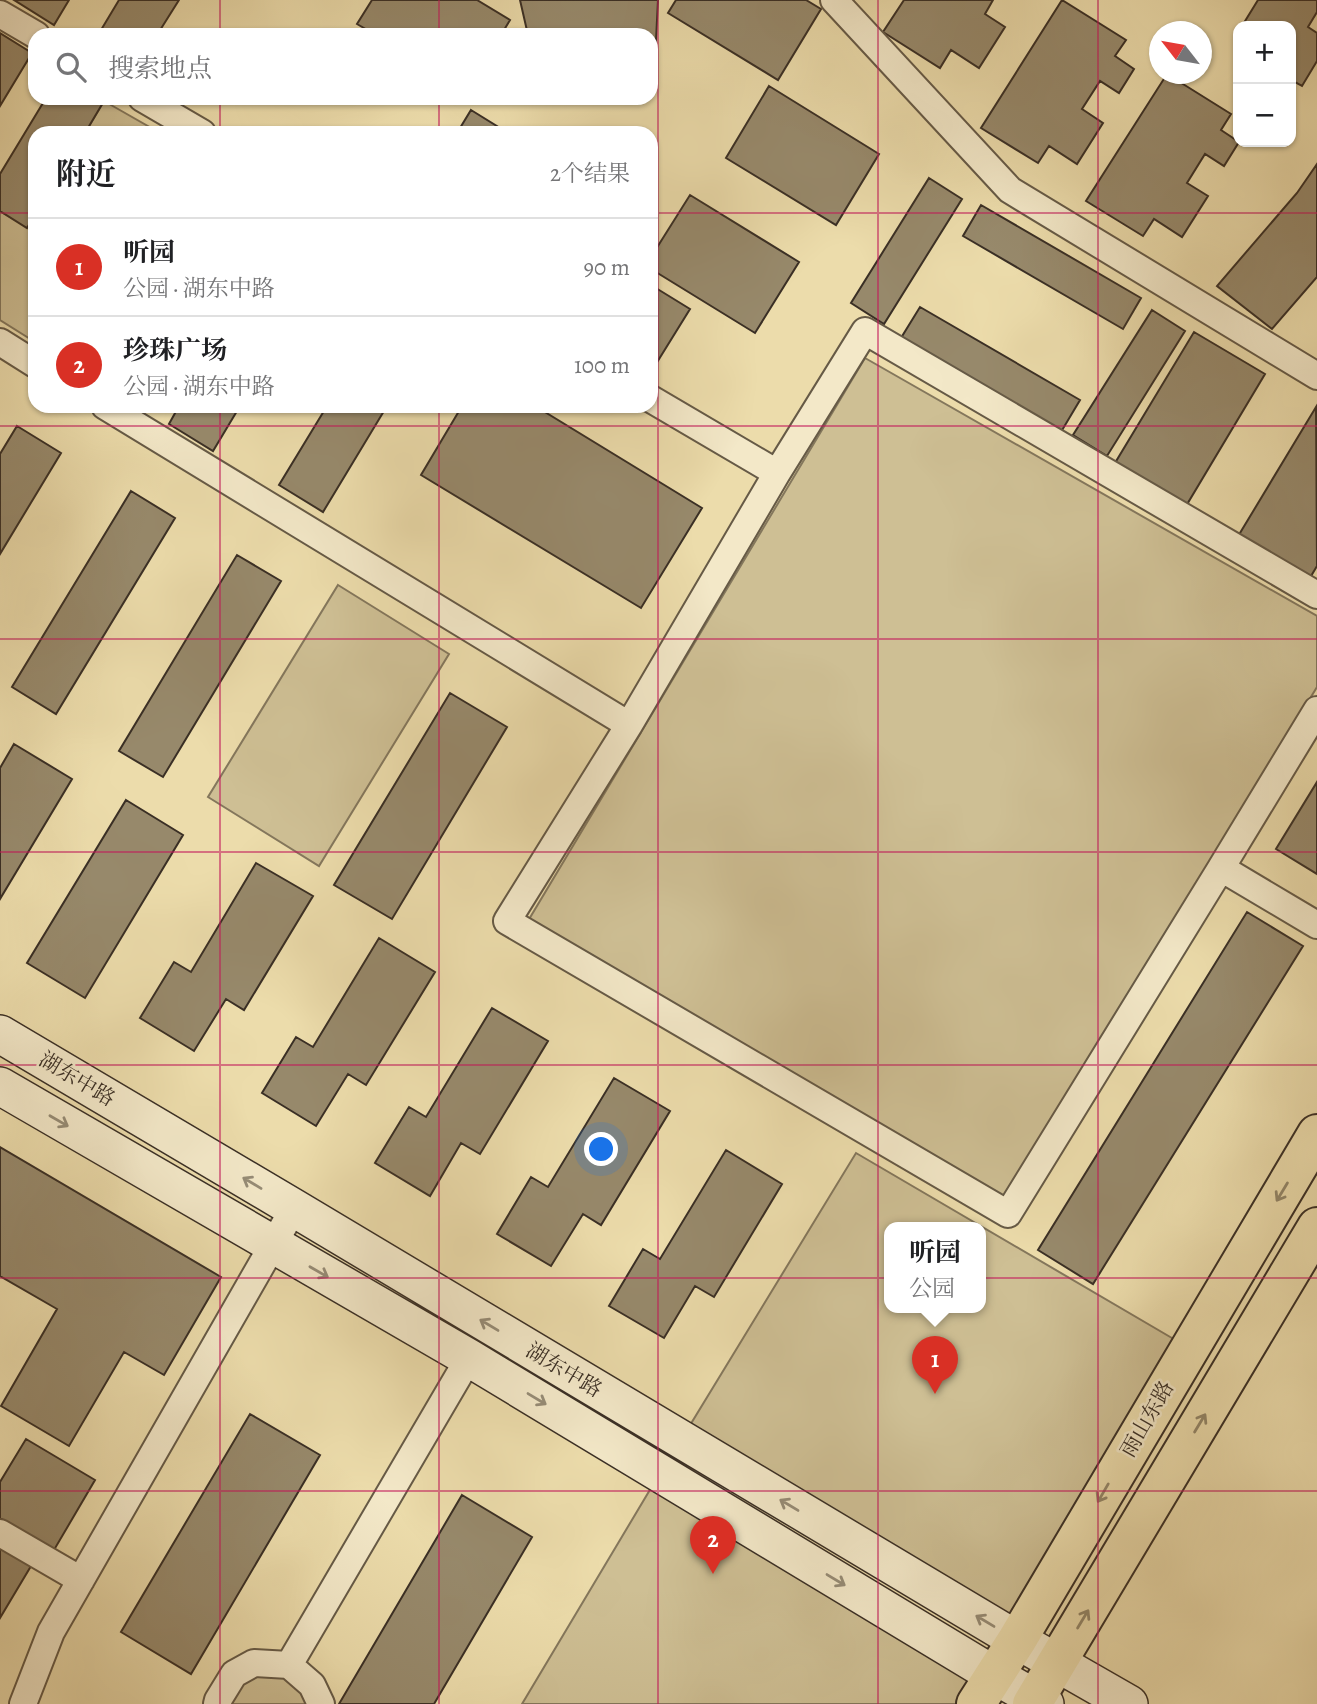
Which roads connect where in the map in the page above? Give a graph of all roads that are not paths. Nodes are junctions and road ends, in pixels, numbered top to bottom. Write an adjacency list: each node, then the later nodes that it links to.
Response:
1 (834, 0): 8 (street)
2 (0, 14): 3 (street)
3 (28, 30)
4 (154, 105): 5 (street)
5 (190, 126)
6 (0, 342): 7 (street)
7 (28, 359)
8 (1317, 376)
9 (658, 403): 11 (street)
10 (117, 413): 14 (street)
11 (777, 473): 12 (street); 14 (street)
12 (1317, 595)
13 (1317, 710): 15 (street)
14 (629, 724): 15 (street)
15 (1221, 868): 16 (street)
16 (1317, 925)
17 (0, 1034): 20 (main road, 湖东中路, one-way to 17)
18 (0, 1086): 22 (main road, 湖东中路, one-way to 22)
19 (1317, 1134): 26 (main road, 雨山东路, one-way to 26)
20 (294, 1208): 22 (street); 26 (main road, 湖东中路, one-way to 20)
21 (1317, 1227): 27 (main road, one-way to 21)
22 (272, 1245): 23 (main road, 湖东中路, one-way to 23); 25 (street)
23 (469, 1358): 28 (street); 29 (main road, 湖东中路, one-way to 29)
24 (0, 1533): 25 (street)
25 (81, 1580): 31 (street)
26 (1017, 1640): 27 (main road, 湖东中路); 29 (main road, 雨山东路)
27 (1056, 1664): 30 (main road); 34 (main road, 湖东中路)
28 (289, 1665): 32 (street); 33 (street)
29 (985, 1690): 30 (main road, 湖东中路)
30 (1038, 1702)
31 (23, 1704)
32 (217, 1704)
33 (321, 1704)
34 (1129, 1704)

